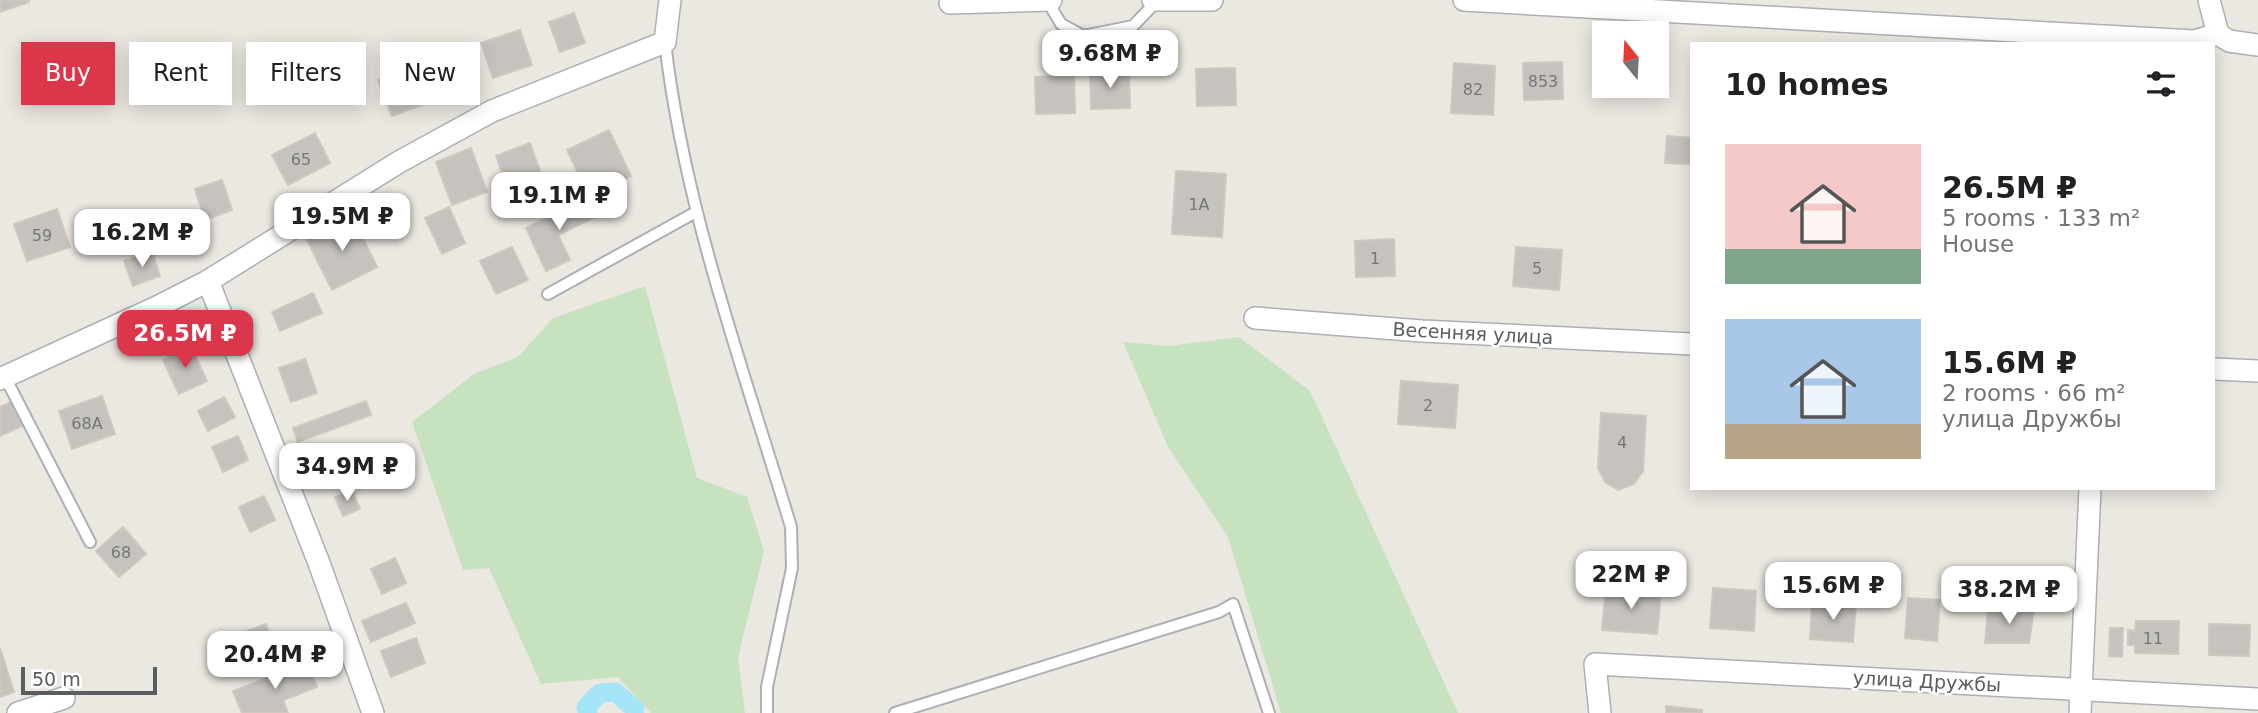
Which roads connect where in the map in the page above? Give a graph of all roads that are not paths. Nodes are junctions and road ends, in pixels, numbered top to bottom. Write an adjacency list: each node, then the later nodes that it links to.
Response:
1 (670, 0): 9 (street)
2 (1212, 0): 6 (street)
3 (1464, 0): 8 (street)
4 (2209, 0): 8 (street)
5 (1050, 1): 6 (lane); 7 (street)
6 (1155, 1)
7 (950, 3)
8 (2218, 34): 10 (street)
9 (665, 42): 11 (lane); 12 (street)
10 (2258, 45)
11 (696, 212): 13 (lane); 26 (lane)
12 (208, 281): 18 (street); 25 (street)
13 (548, 294)
14 (1255, 318): 15 (street, Весенняя улица)
15 (1690, 344)
16 (2215, 369): 17 (street)
17 (2258, 371)
18 (2, 378): 20 (lane)
19 (2090, 490): 21 (street)
20 (90, 542)
21 (2081, 690): 23 (street, улица Дружбы); 29 (street, улица Дружбы); 30 (street)
22 (64, 698): 24 (street)
23 (2258, 699)
24 (18, 713)
25 (373, 713)
26 (767, 713)
27 (895, 713): 28 (lane)
28 (1269, 713)
29 (1600, 713)
30 (2080, 713)

